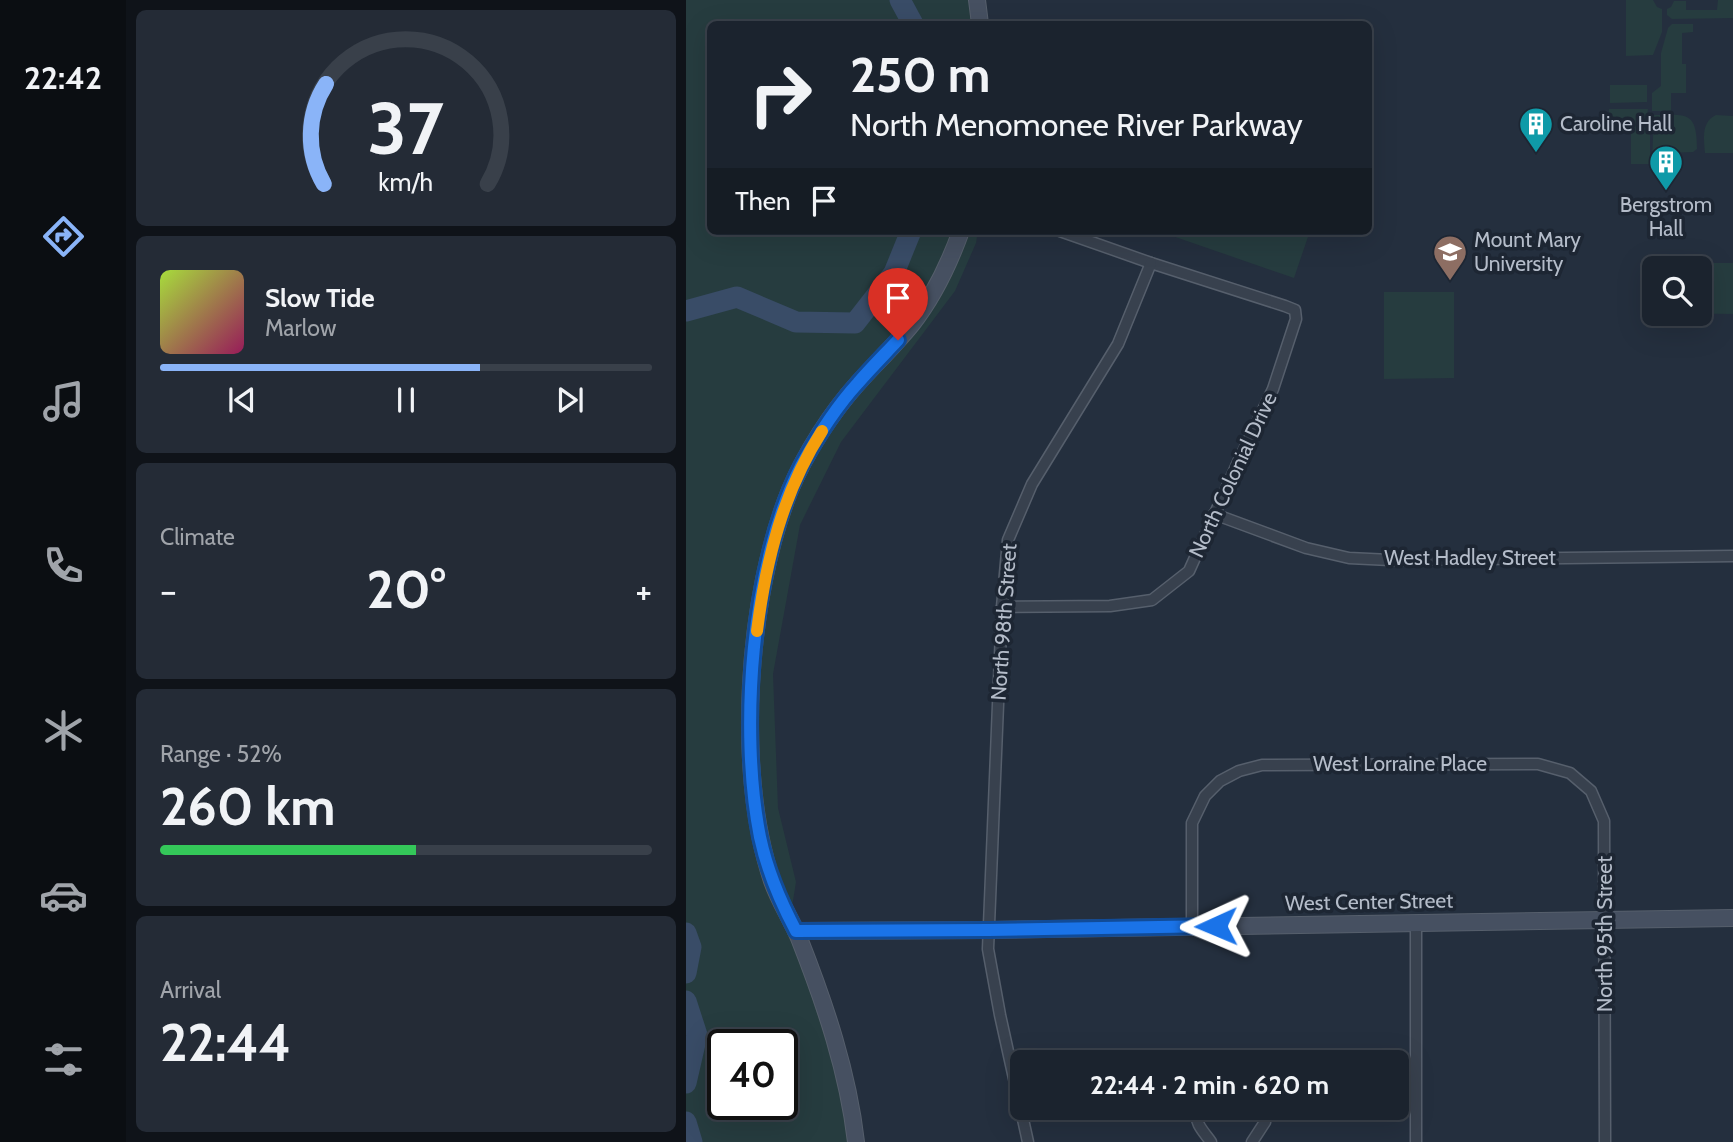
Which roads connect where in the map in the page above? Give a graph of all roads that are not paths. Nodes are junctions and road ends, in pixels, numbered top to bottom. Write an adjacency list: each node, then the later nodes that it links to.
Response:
1 (977, 0): 2 (street)
2 (980, 21)
3 (960, 235): 15 (street)
4 (1071, 235): 5 (street)
5 (1151, 263): 6 (street, North Colonial Drive); 8 (street, North 98th Street)
6 (1214, 514): 7 (street, West Hadley Street); 8 (street, North Colonial Drive)
7 (1733, 555)
8 (1002, 607): 14 (street, North 98th Street)
9 (1538, 764): 11 (street, North 95th Street); 13 (street, West Lorraine Place)
10 (1733, 918): 11 (street, West Center Street)
11 (1605, 919): 12 (street, West Center Street); 23 (street, North 95th Street)
12 (1416, 923): 13 (street, West Center Street); 22 (street)
13 (1192, 926): 14 (street, West Center Street)
14 (989, 930): 15 (street, West Center Street); 19 (street, North 98th Street)
15 (796, 931): 18 (street)
16 (1197, 1120): 20 (street)
17 (1265, 1120): 21 (street)
18 (856, 1142)
19 (1028, 1142)
20 (1211, 1142)
21 (1252, 1142)
22 (1416, 1142)
23 (1605, 1142)

